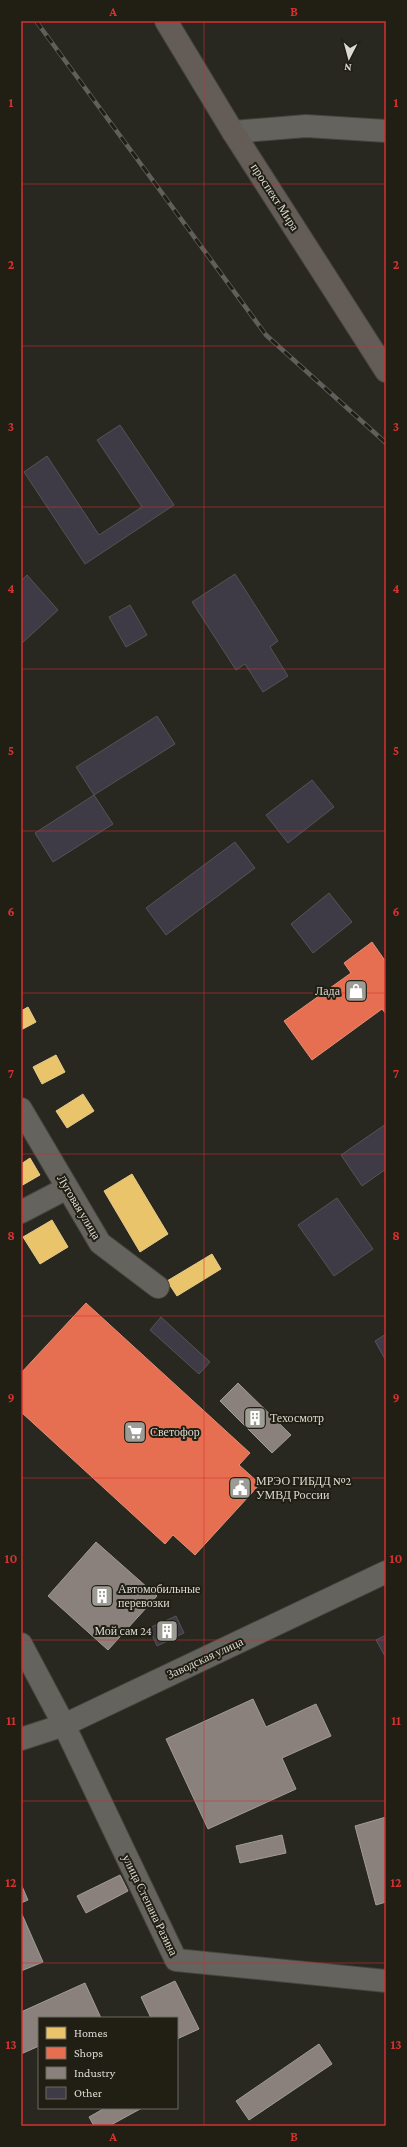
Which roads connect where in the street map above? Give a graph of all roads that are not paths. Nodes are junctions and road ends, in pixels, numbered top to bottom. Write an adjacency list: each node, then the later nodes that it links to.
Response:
1 (166, 21): 3 (main road, проспект Мира)
2 (386, 131): 3 (street)
3 (233, 132): 4 (main road, проспект Мира)
4 (386, 371)
5 (21, 1108): 6 (street, Луговая улица)
6 (67, 1188): 7 (street); 8 (street, Луговая улица)
7 (21, 1212)
8 (158, 1287)
9 (386, 1572): 11 (street, Заводская улица)
10 (21, 1644): 11 (street)
11 (64, 1725): 12 (street, Заводская улица); 13 (street, улица Степана Разина)
12 (21, 1739)
13 (386, 1981)

